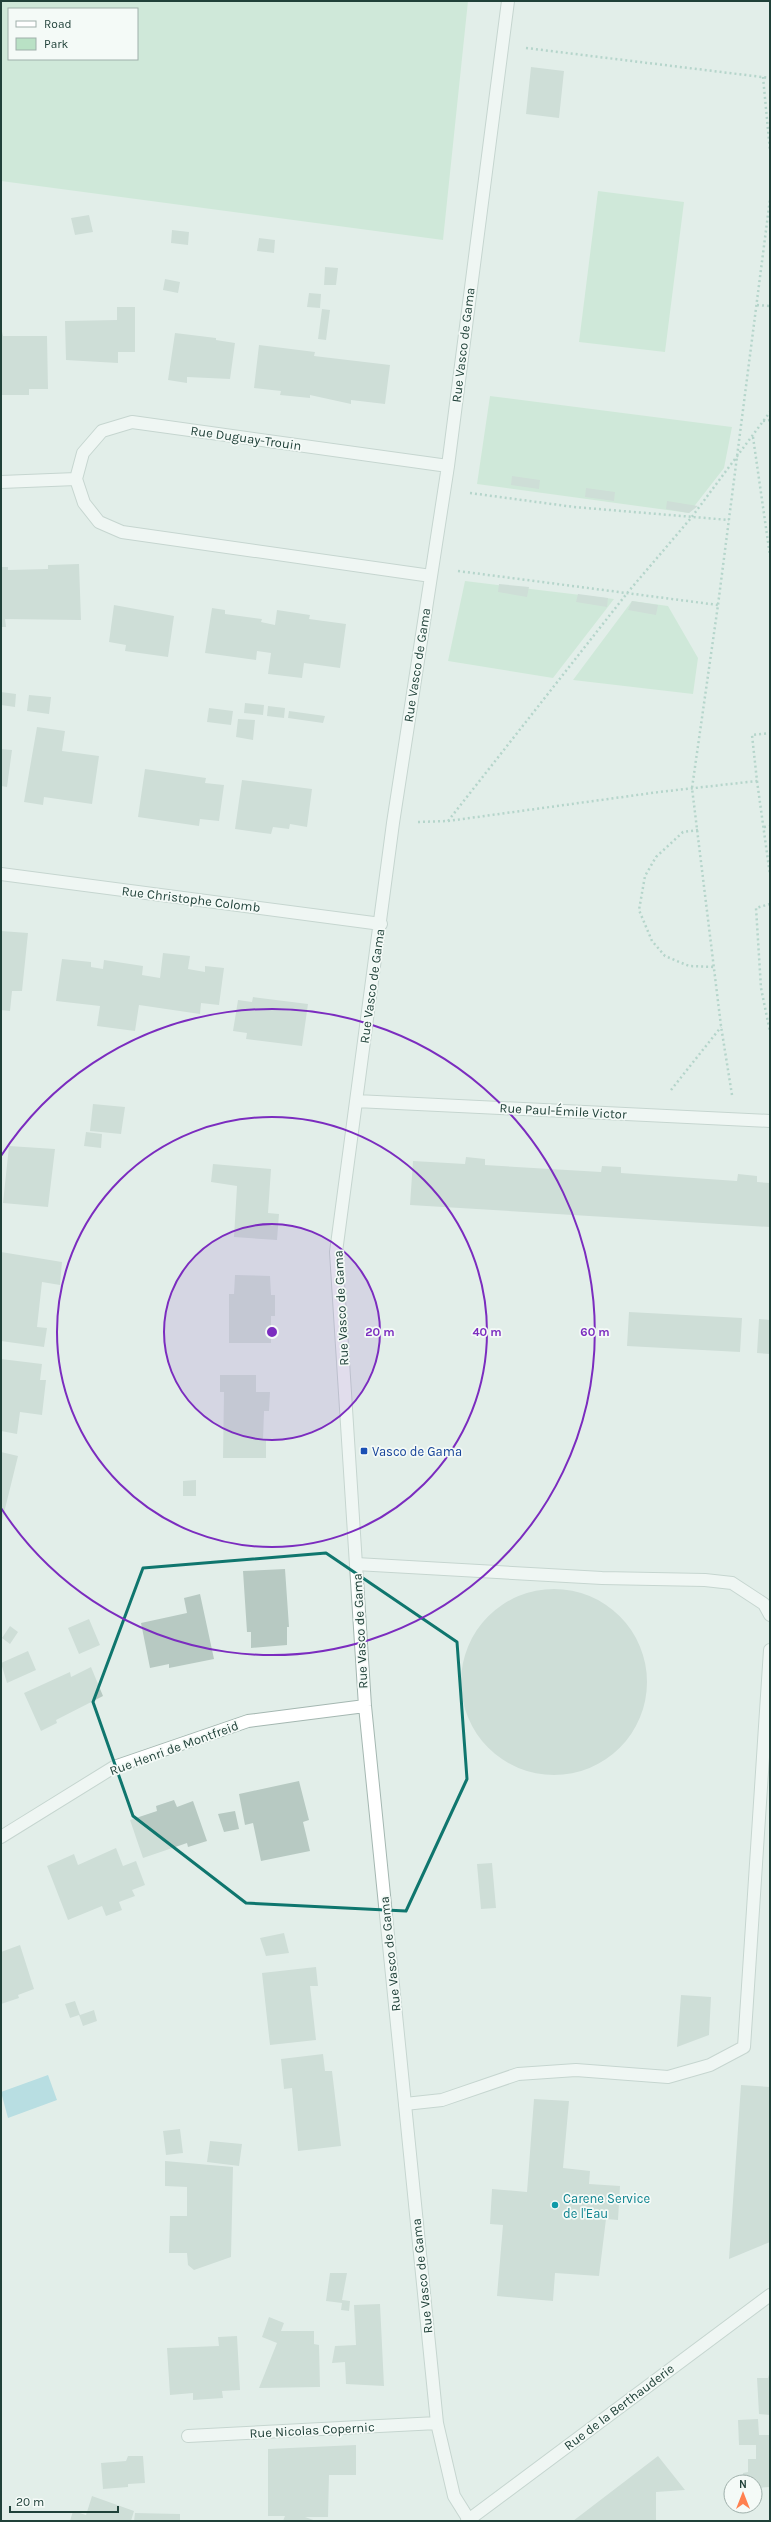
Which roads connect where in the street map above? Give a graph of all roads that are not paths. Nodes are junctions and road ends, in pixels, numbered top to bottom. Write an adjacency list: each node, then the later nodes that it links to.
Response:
1 (508, 1): 2 (street, Rue Vasco de Gama)
2 (448, 466): 3 (street, Rue Duguay-Trouin); 5 (street, Rue Vasco de Gama)
3 (76, 479): 4 (street); 5 (street)
4 (1, 482)
5 (431, 571): 7 (street, Rue Vasco de Gama)
6 (1, 874): 7 (street, Rue Christophe Colomb)
7 (381, 924): 8 (street, Rue Vasco de Gama)
8 (356, 1101): 9 (street, Rue Paul-Émile Victor); 10 (street, Rue Vasco de Gama)
9 (770, 1121)
10 (356, 1564): 11 (street); 13 (street, Rue Vasco de Gama)
11 (770, 1615)
12 (770, 1650): 15 (street)
13 (365, 1706): 14 (street, Rue Henri de Montfreid); 15 (street, Rue Vasco de Gama)
14 (1, 1837)
15 (405, 2104): 17 (street, Rue Vasco de Gama)
16 (770, 2295): 19 (street, Rue de la Berthauderie)
17 (437, 2423): 18 (street, Rue Nicolas Copernic); 19 (street, Rue Vasco de Gama)
18 (188, 2436)
19 (468, 2520)

